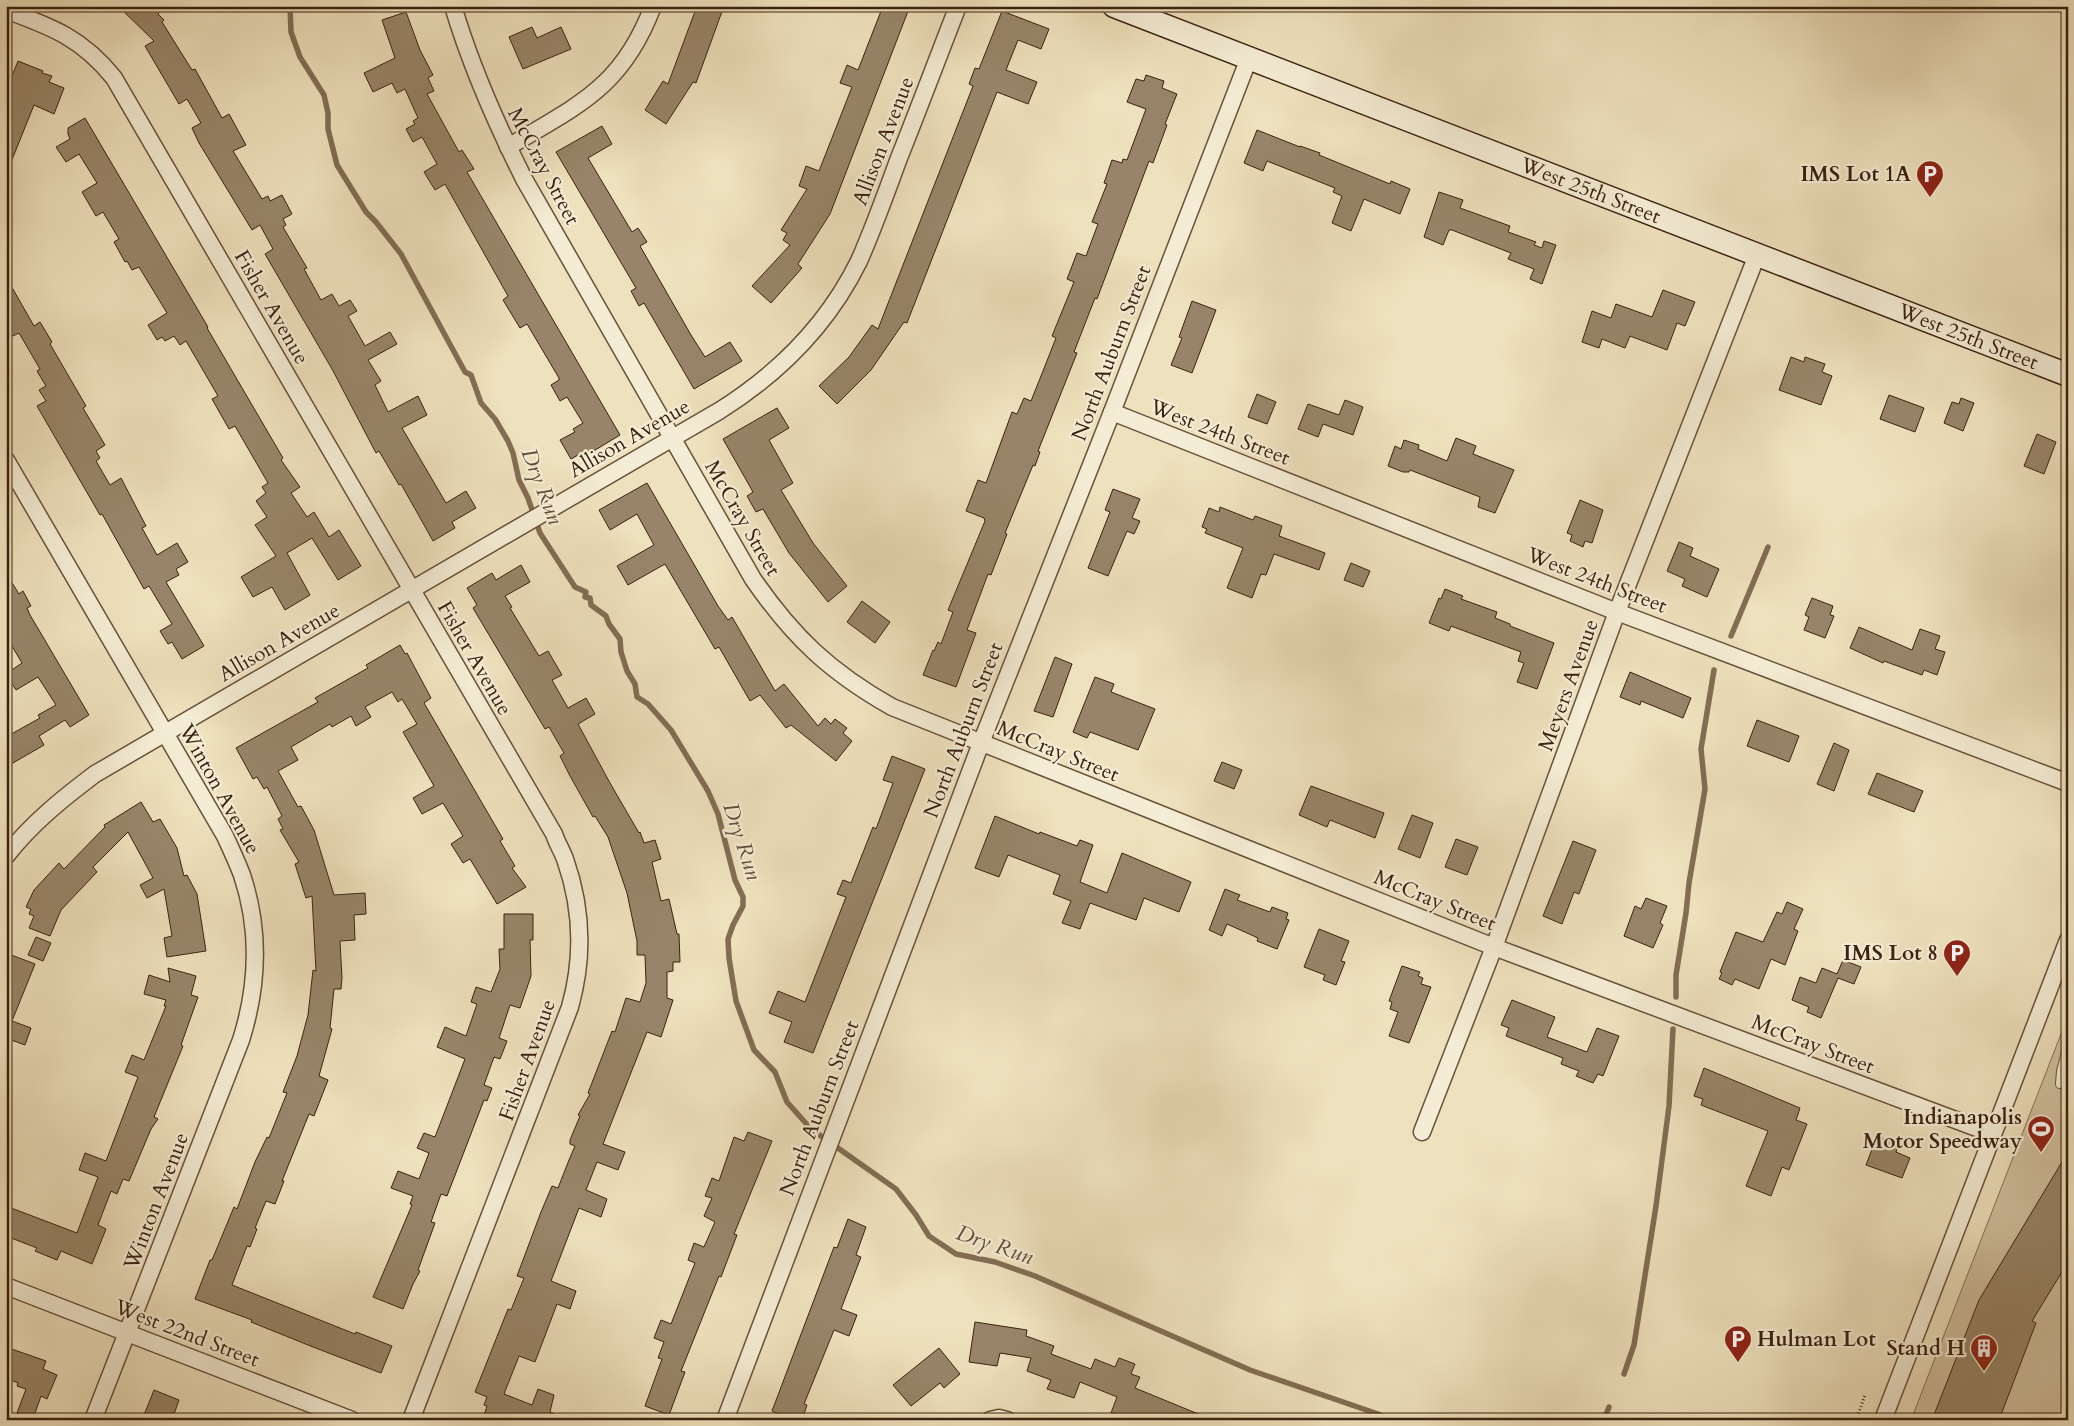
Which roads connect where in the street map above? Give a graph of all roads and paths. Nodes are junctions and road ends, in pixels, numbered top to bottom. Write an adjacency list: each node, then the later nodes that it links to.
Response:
1 (453, 6): 7 (street, McCray Street)
2 (653, 6): 7 (street)
3 (958, 6): 11 (street, Allison Avenue)
4 (1114, 6): 6 (main road, West 25th Street)
5 (6, 10): 13 (street, Fisher Avenue)
6 (1249, 58): 8 (main road, West 25th Street); 10 (street, North Auburn Street)
7 (508, 146): 11 (street, McCray Street)
8 (1757, 255): 9 (main road, West 25th Street); 14 (street, Meyers Avenue)
9 (2068, 375)
10 (1112, 412): 14 (street, West 24th Street); 16 (street, North Auburn Street)
11 (672, 438): 13 (street, Allison Avenue); 16 (street, McCray Street)
12 (6, 460): 15 (street, Winton Avenue)
13 (411, 590): 15 (street, Allison Avenue); 30 (street, Fisher Avenue)
14 (1617, 612): 17 (street, West 24th Street); 20 (street, Meyers Avenue)
15 (165, 733): 18 (street, Allison Avenue); 26 (street, Winton Avenue)
16 (981, 743): 20 (street, McCray Street); 31 (street, North Auburn Street)
17 (2068, 783)
18 (6, 856)
19 (2068, 940): 24 (street)
20 (1494, 947): 23 (street, Meyers Avenue); 24 (street, McCray Street)
21 (2068, 1045): 22 (lane)
22 (2060, 1084)
23 (1422, 1132)
24 (1992, 1134): 35 (street)
25 (6, 1286): 26 (street, West 22nd Street)
26 (127, 1333): 28 (street, Winton Avenue); 29 (street, West 22nd Street)
27 (1865, 1395): 34 (path)
28 (94, 1420)
29 (352, 1420)
30 (411, 1420)
31 (724, 1420)
32 (990, 1420): 33 (street)
33 (1007, 1420)
34 (1856, 1420)
35 (1882, 1420)

